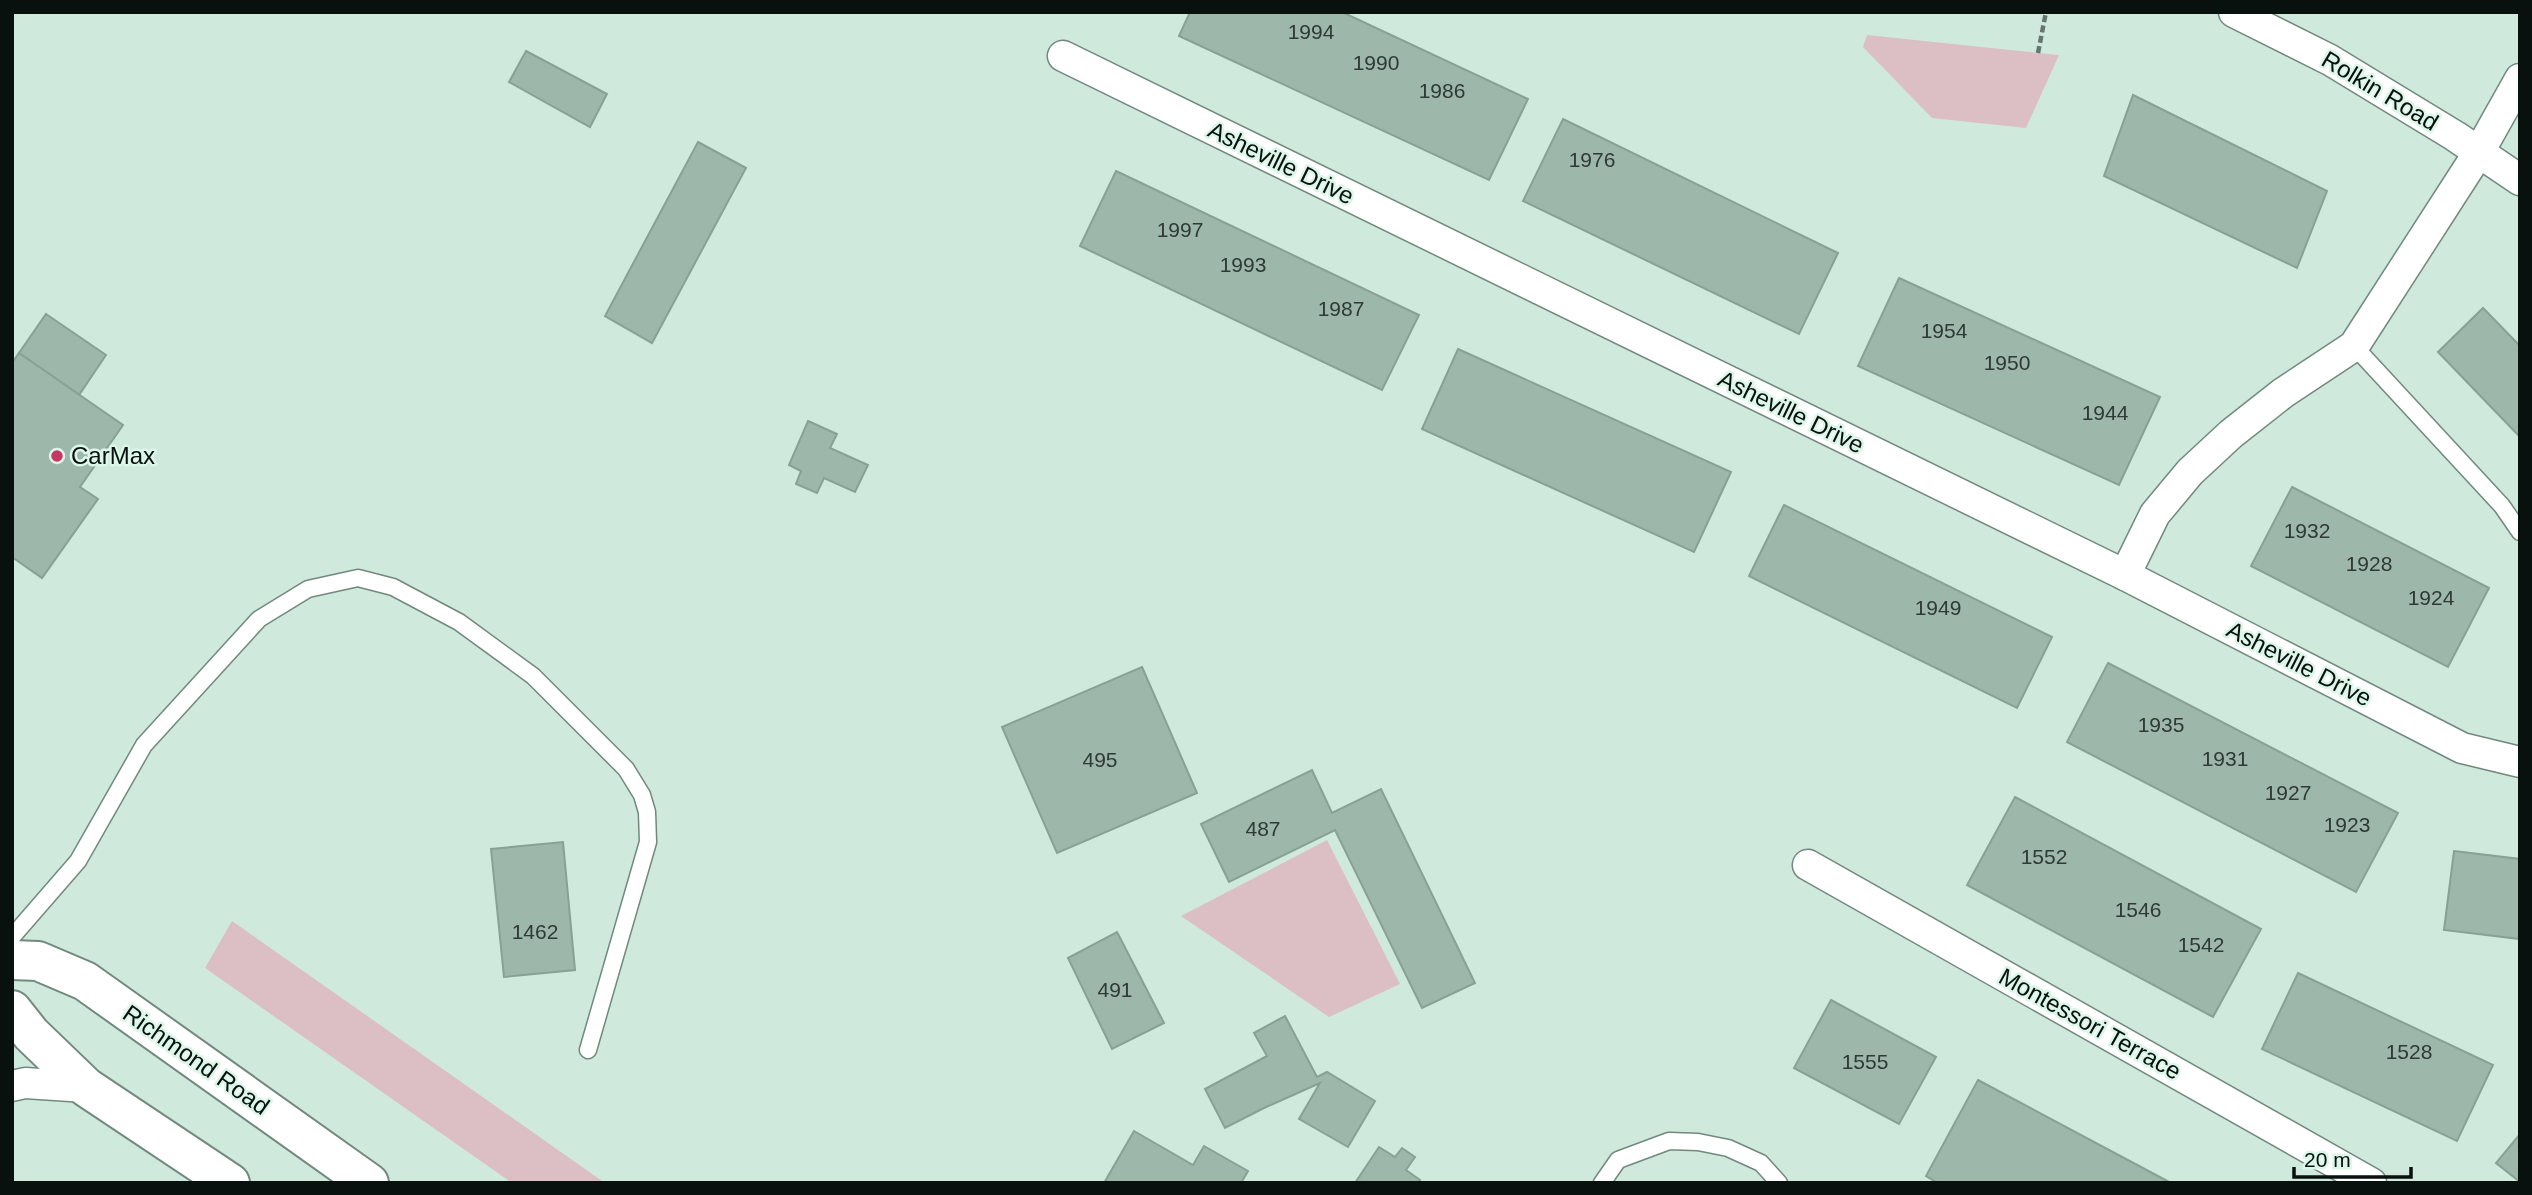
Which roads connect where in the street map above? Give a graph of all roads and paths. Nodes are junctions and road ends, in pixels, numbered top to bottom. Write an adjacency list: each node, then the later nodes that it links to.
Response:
1 (2046, 12): 3 (path)
2 (2234, 12): 6 (street, Rolkin Road)
3 (2038, 53)
4 (1063, 56): 10 (street, Asheville Drive)
5 (2520, 79): 6 (street)
6 (2479, 152): 7 (street, Rolkin Road); 8 (street)
7 (2520, 180)
8 (2354, 346): 9 (lane); 10 (street)
9 (2520, 532)
10 (2125, 575): 11 (street, Asheville Drive)
11 (2520, 762)
12 (1808, 865): 23 (street, Montessori Terrace)
13 (12, 937): 16 (lane)
14 (12, 960): 20 (highway, Richmond Road)
15 (12, 1010): 18 (highway)
16 (588, 1049)
17 (12, 1086): 18 (street)
18 (86, 1087): 19 (highway)
19 (230, 1183)
20 (369, 1183)
21 (1602, 1183): 22 (lane)
22 (1779, 1183)
23 (2371, 1183)

